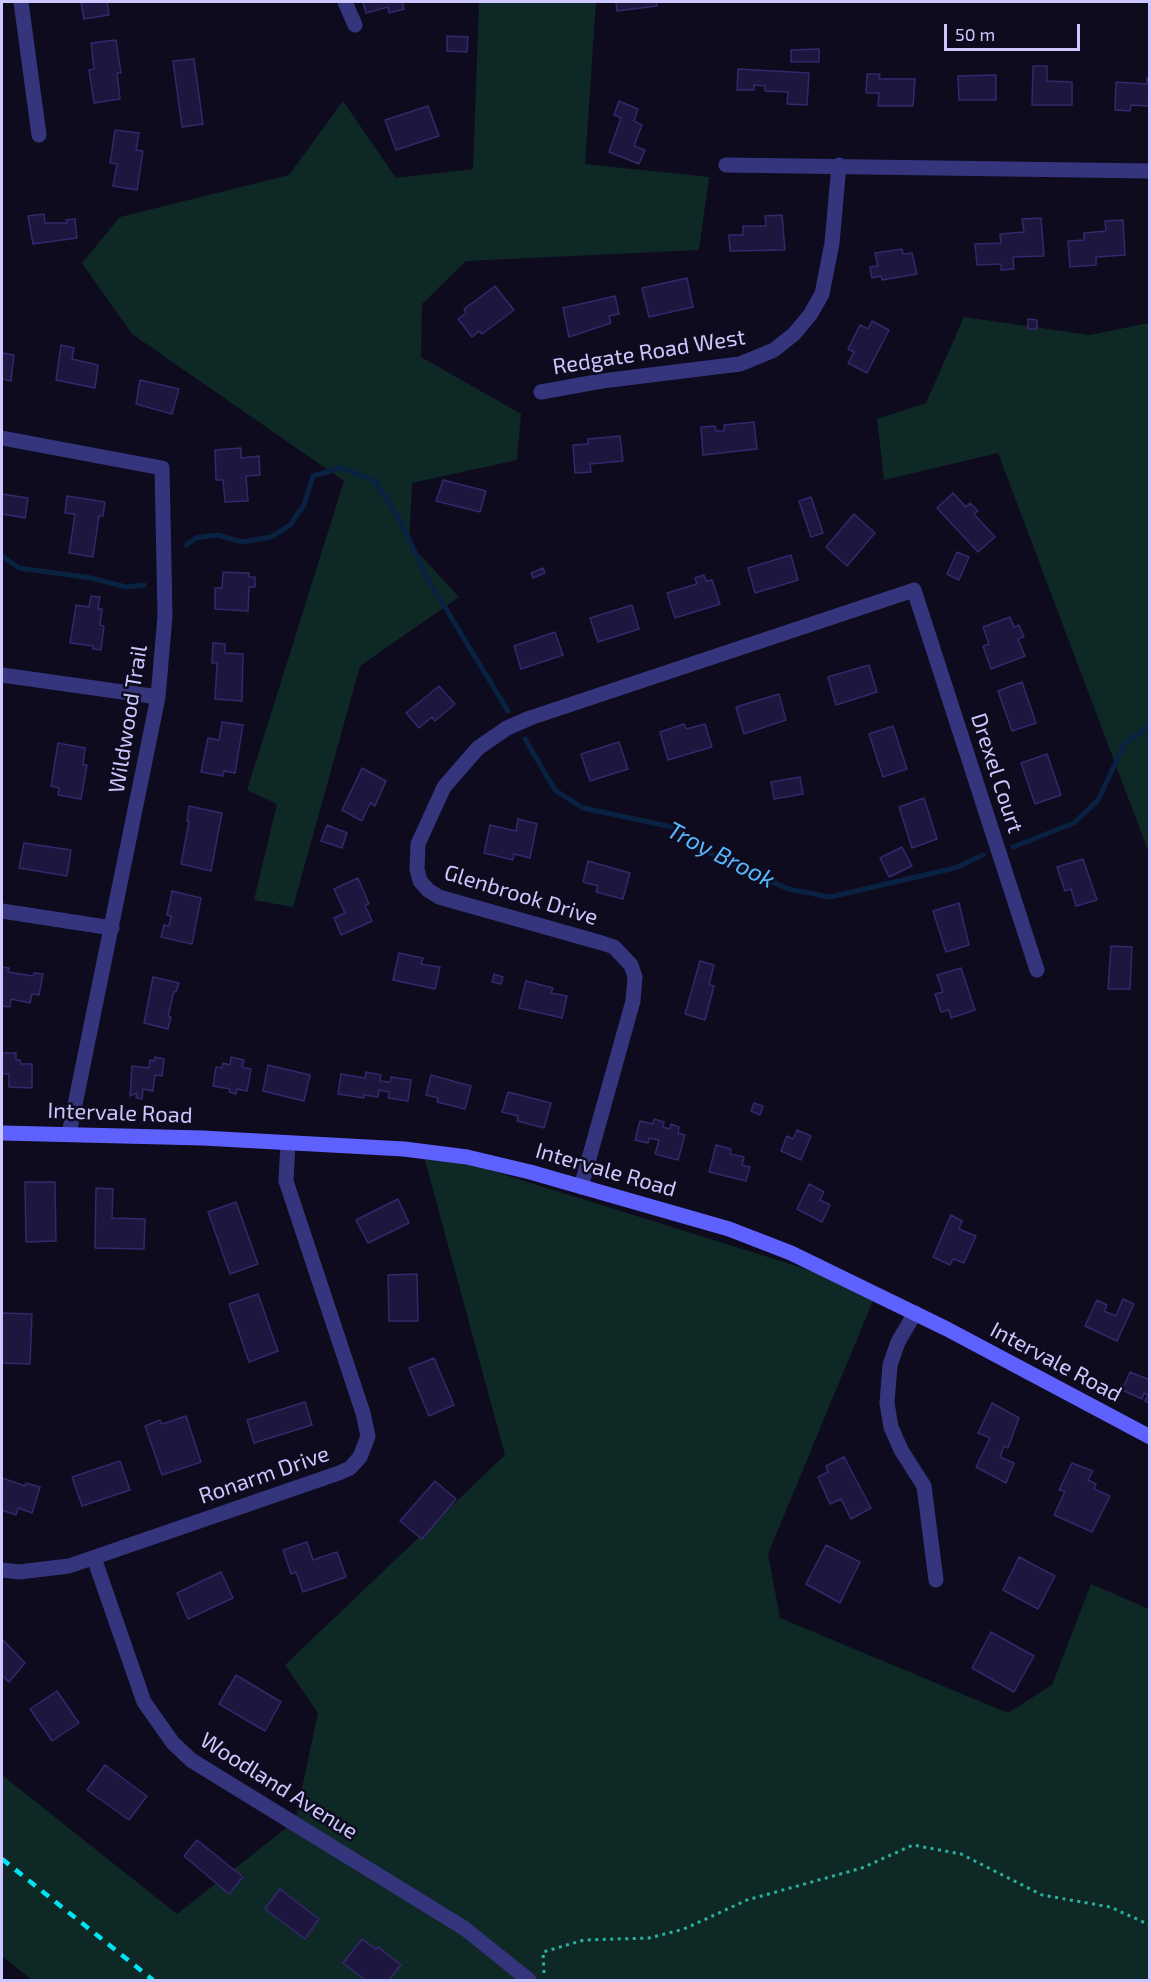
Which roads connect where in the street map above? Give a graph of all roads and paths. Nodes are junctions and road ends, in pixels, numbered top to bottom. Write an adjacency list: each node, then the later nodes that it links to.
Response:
1 (21, 2): 4 (street)
2 (345, 2): 3 (street)
3 (355, 25)
4 (39, 135)
5 (726, 165): 6 (street)
6 (839, 165): 7 (street); 8 (street, Redgate Road West)
7 (1149, 171)
8 (541, 392)
9 (2, 438): 12 (street, Wildwood Trail)
10 (914, 590): 15 (street, Drexel Court); 19 (street, Glenbrook Drive)
11 (2, 675): 12 (street)
12 (158, 697): 14 (street, Wildwood Trail)
13 (2, 911): 14 (street)
14 (112, 928): 17 (street, Wildwood Trail)
15 (1037, 970)
16 (2, 1132): 17 (street, Intervale Road)
17 (69, 1134): 18 (street, Intervale Road)
18 (288, 1143): 19 (street, Intervale Road); 22 (street, Ronarm Drive)
19 (581, 1187): 20 (street, Intervale Road)
20 (915, 1313): 21 (street, Intervale Road); 24 (street)
21 (1149, 1437)
22 (94, 1558): 23 (street, Ronarm Drive); 26 (street, Woodland Avenue)
23 (2, 1570)
24 (936, 1580)
25 (1149, 1925): 27 (path)
26 (530, 1980)
27 (544, 1980)

